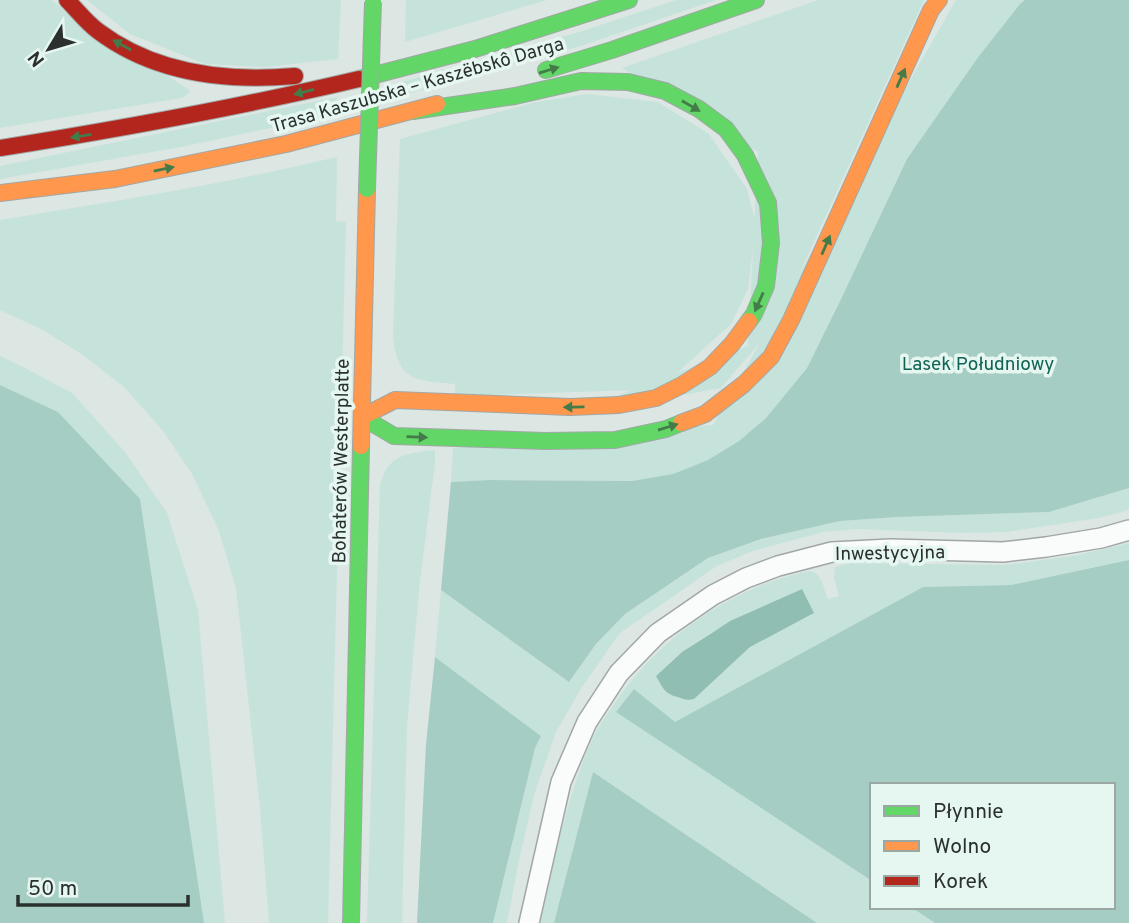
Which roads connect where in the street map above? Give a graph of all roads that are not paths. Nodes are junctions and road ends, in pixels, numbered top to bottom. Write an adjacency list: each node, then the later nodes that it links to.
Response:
1 (67, 0): 6 (main road, one-way to 1)
2 (629, 0): 6 (main road, Trasa Kaszubska – Kaszëbskô Darga)
3 (756, 0): 7 (main road, Trasa Kaszubska – Kaszëbskô Darga, one-way to 3)
4 (939, 0): 10 (main road, one-way to 4)
5 (373, 1): 10 (main road, Bohaterów Westerplatte, bridge)
6 (441, 58): 8 (main road, Trasa Kaszubska – Kaszëbskô Darga, one-way to 8)
7 (413, 111): 9 (main road, Trasa Kaszubska – Kaszëbskô Darga, one-way to 7); 10 (main road, one-way to 10)
8 (0, 148)
9 (0, 193)
10 (362, 416): 12 (main road, Bohaterów Westerplatte)
11 (1129, 530): 13 (street, Inwestycyjna)
12 (351, 923)
13 (529, 923)

